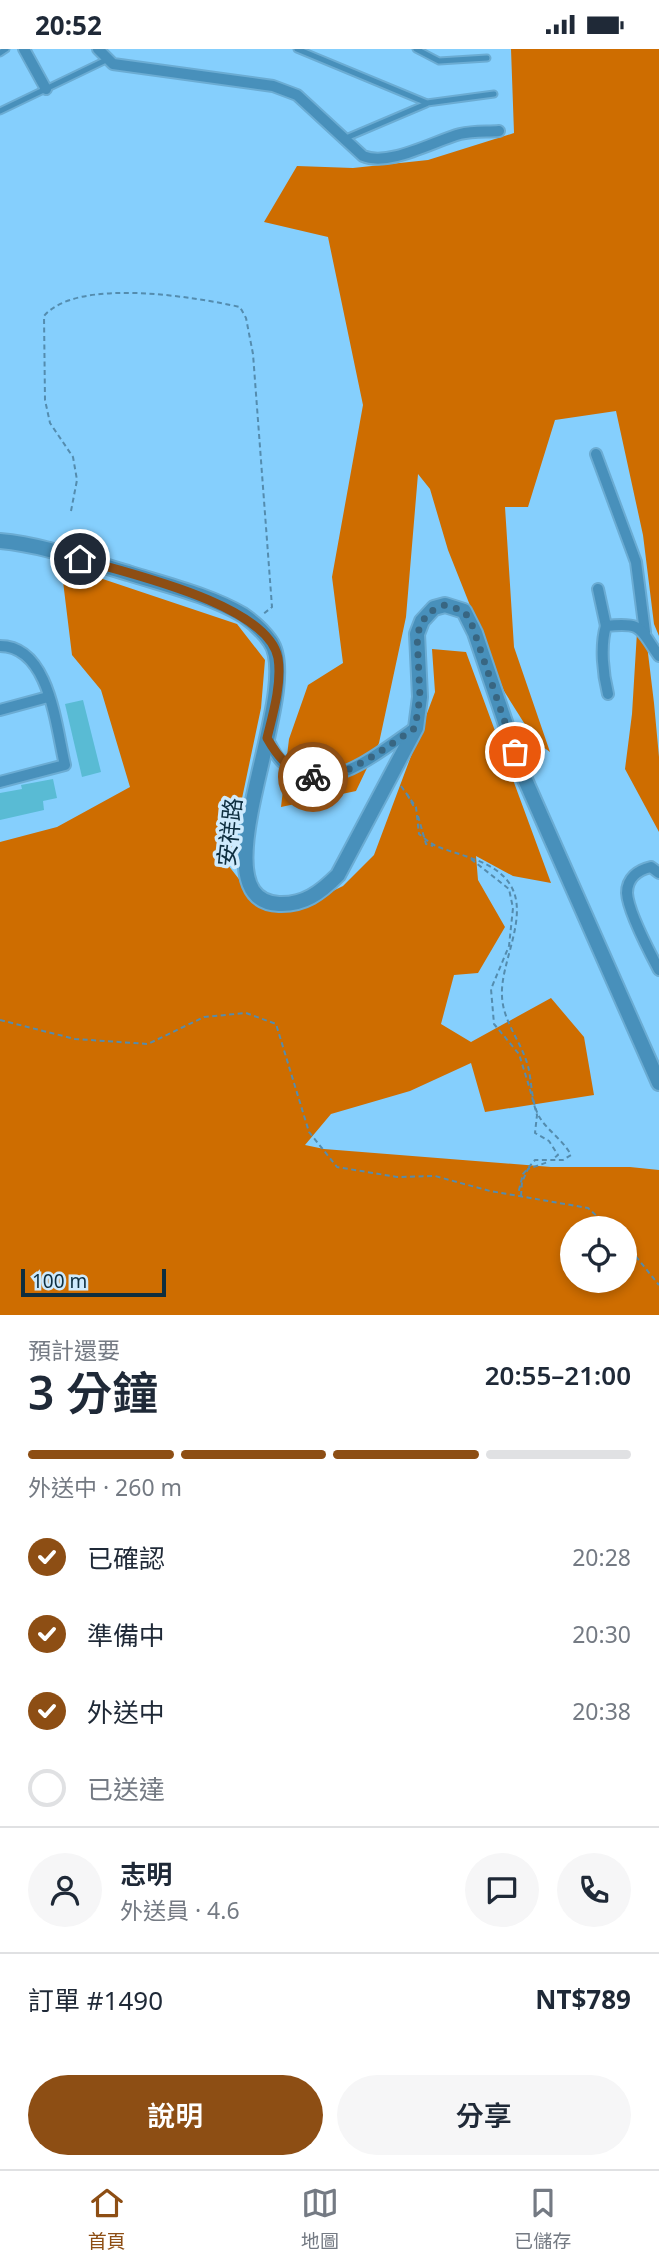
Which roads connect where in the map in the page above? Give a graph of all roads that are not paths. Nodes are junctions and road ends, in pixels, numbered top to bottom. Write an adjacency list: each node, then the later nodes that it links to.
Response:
1 (6, 49): 6 (lane)
2 (24, 49): 9 (street)
3 (98, 49): 8 (street)
4 (297, 49): 11 (lane)
5 (416, 49): 7 (lane)
6 (0, 53)
7 (486, 58)
8 (106, 60): 9 (lane); 14 (street)
9 (46, 89): 12 (lane)
10 (494, 94): 11 (lane)
11 (427, 103): 14 (lane)
12 (0, 111)
13 (499, 131): 14 (street)
14 (345, 138)
15 (596, 454): 19 (street)
16 (0, 541): 26 (street, 安祥路)
17 (598, 589): 18 (street)
18 (606, 626): 19 (street); 22 (street)
19 (645, 632): 21 (street)
20 (0, 646): 23 (street)
21 (659, 656)
22 (608, 694)
23 (48, 697): 24 (street); 27 (street)
24 (0, 710)
25 (415, 728): 26 (street); 26 (street, 安祥路); 30 (street, 安祥路)
26 (267, 738)
27 (0, 782)
28 (659, 873): 29 (street)
29 (659, 970)
30 (659, 1083)

